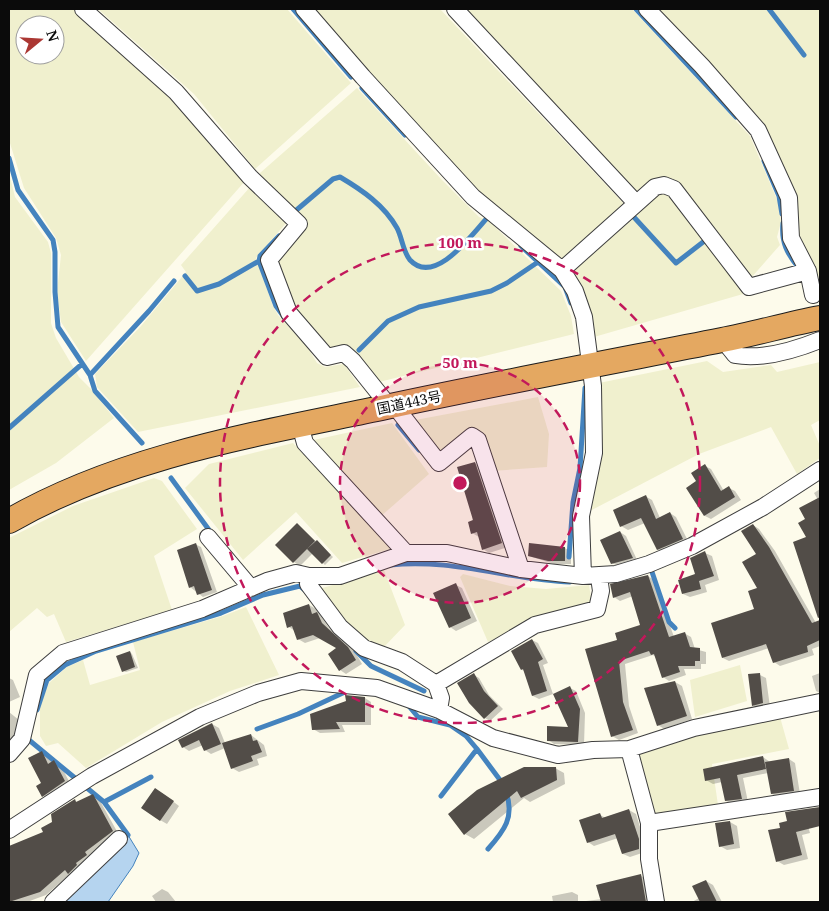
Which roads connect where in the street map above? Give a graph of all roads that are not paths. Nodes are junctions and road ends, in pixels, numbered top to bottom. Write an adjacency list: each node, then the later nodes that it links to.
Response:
1 (83, 9): 13 (street)
2 (304, 9): 6 (street)
3 (455, 9): 5 (street)
4 (647, 9): 7 (street)
5 (636, 202): 6 (street); 7 (street)
6 (562, 270): 12 (street)
7 (808, 271): 8 (street)
8 (813, 295)
9 (820, 318): 10 (highway, 国道443号)
10 (723, 340): 11 (street); 12 (highway, 国道443号)
11 (820, 340)
12 (592, 364): 13 (highway, 国道443号); 21 (street)
13 (392, 406): 14 (highway, 国道443号); 19 (street)
14 (300, 425): 16 (highway, 国道443号); 18 (street)
15 (820, 470): 21 (street)
16 (9, 521)
17 (208, 537): 22 (street)
18 (406, 553): 19 (street); 20 (street)
19 (521, 569): 21 (street)
20 (309, 576): 22 (street); 23 (street)
21 (591, 576): 23 (street)
22 (251, 588): 27 (street)
23 (436, 684): 25 (street)
24 (820, 702): 26 (street)
25 (439, 710): 26 (street); 30 (street)
26 (629, 749): 29 (street)
27 (9, 754)
28 (820, 797): 29 (street)
29 (649, 823): 33 (street)
30 (9, 830)
31 (119, 839): 32 (street)
32 (53, 902)
33 (656, 902)

